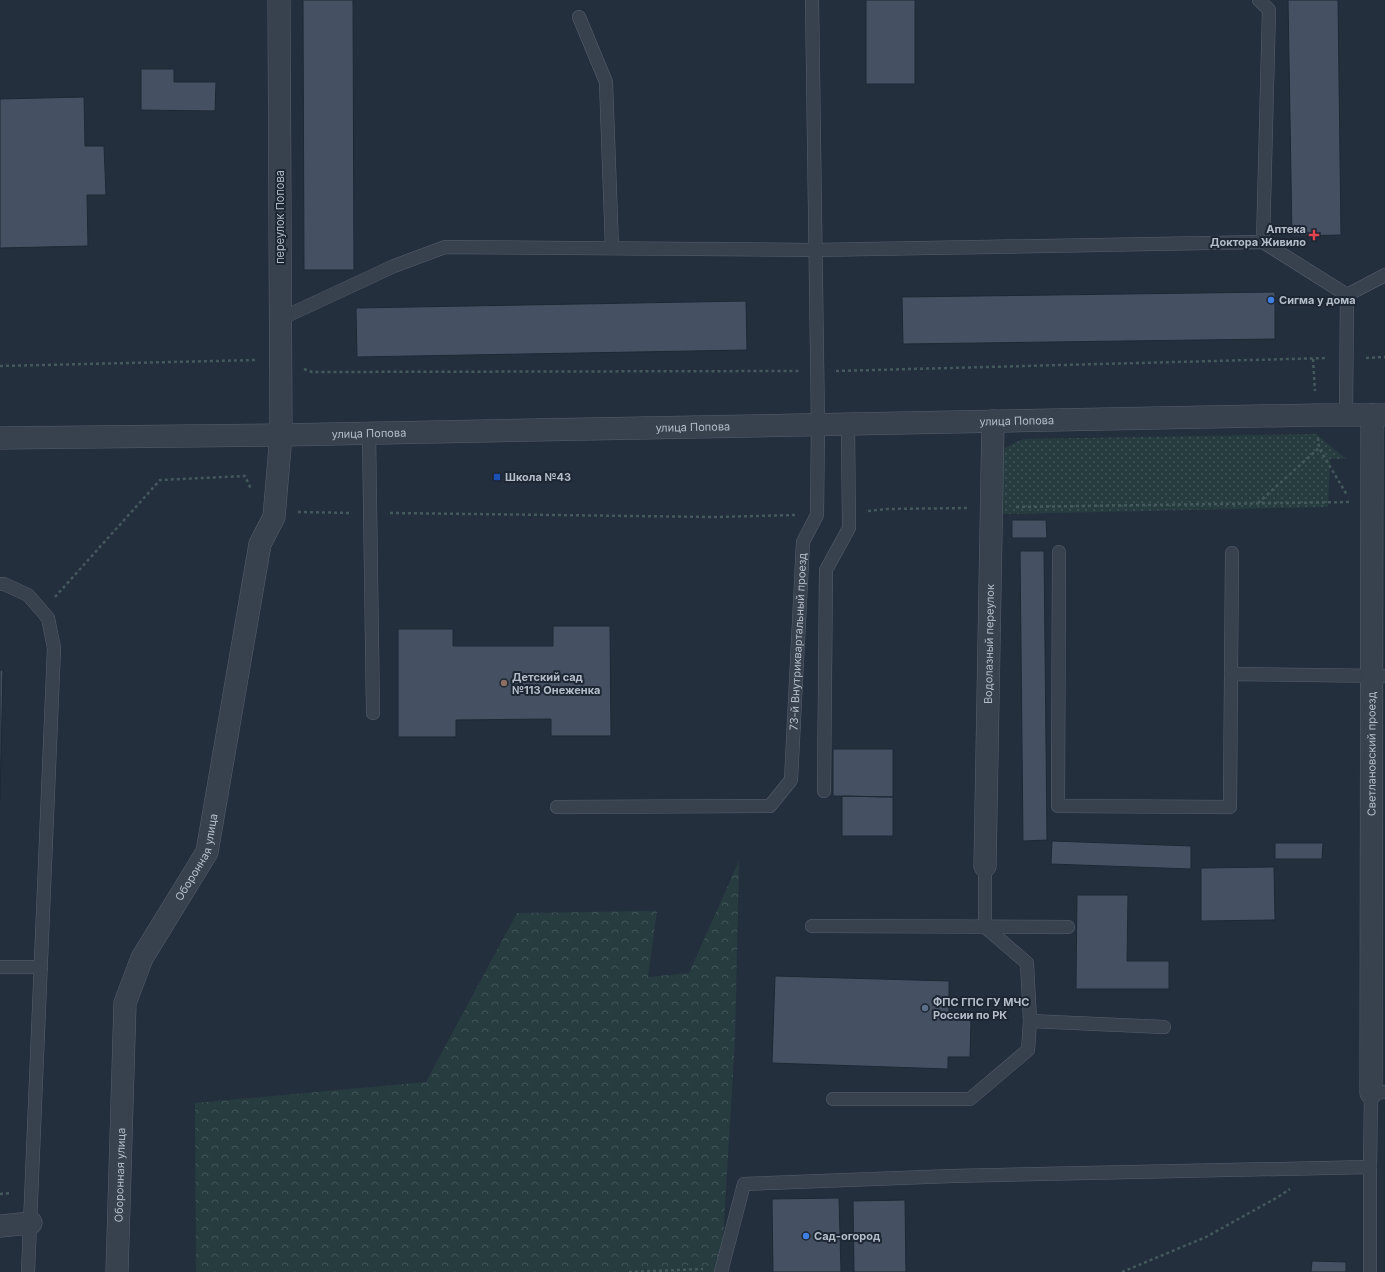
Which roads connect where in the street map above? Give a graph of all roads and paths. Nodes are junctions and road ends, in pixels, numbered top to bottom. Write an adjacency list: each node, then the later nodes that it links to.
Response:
1 (279, 0): 10 (street, переулок Попова)
2 (812, 0): 7 (lane, 73-й Внутриквартальный проезд)
3 (1259, 0): 5 (lane)
4 (579, 17): 6 (lane)
5 (1263, 242): 7 (lane); 9 (lane)
6 (612, 248): 7 (lane); 10 (lane)
7 (815, 250): 14 (lane, 73-й Внутриквартальный проезд)
8 (1385, 275): 9 (lane)
9 (1347, 295): 11 (lane)
10 (280, 319): 12 (street, переулок Попова)
11 (1346, 358): 14 (path); 15 (lane)
12 (280, 359): 13 (path); 14 (path); 21 (street, переулок Попова)
13 (0, 366)
14 (817, 371): 19 (lane, 73-й Внутриквартальный проезд)
15 (1346, 415): 16 (street, улица Попова); 17 (street, улица Попова)
16 (1379, 415): 24 (street, Светлановский проезд)
17 (993, 422): 18 (street, улица Попова); 26 (street, Водолазный переулок)
18 (848, 424): 19 (street, улица Попова); 29 (lane)
19 (818, 425): 20 (street, улица Попова); 30 (lane, 73-й Внутриквартальный проезд)
20 (369, 433): 21 (street, улица Попова); 28 (lane)
21 (281, 435): 22 (street, улица Попова); 27 (street, Оборонная улица)
22 (0, 438)
23 (1319, 448): 25 (path)
24 (1372, 501): 25 (path); 36 (street, Светлановский проезд)
25 (1258, 503): 26 (path)
26 (991, 508): 29 (path); 40 (street, Водолазный переулок)
27 (274, 512): 28 (path); 34 (path); 57 (street, Оборонная улица)
28 (370, 513): 30 (path); 37 (lane)
29 (849, 513): 38 (lane)
30 (817, 515): 39 (lane, 73-й Внутриквартальный проезд)
31 (1059, 552): 35 (lane)
32 (1232, 553): 35 (lane)
33 (0, 584): 34 (lane)
34 (42, 611): 46 (lane)
35 (1230, 674): 36 (lane)
36 (1378, 675): 41 (street, Светлановский проезд)
37 (372, 713)
38 (824, 791)
39 (557, 807)
40 (985, 866): 43 (lane)
41 (1378, 871): 49 (street, Светлановский проезд)
42 (812, 926): 43 (lane)
43 (984, 927): 44 (lane); 47 (lane)
44 (1068, 927)
45 (0, 967): 46 (lane)
46 (41, 967): 53 (lane)
47 (1030, 1021): 48 (lane); 50 (lane)
48 (1164, 1027)
49 (1378, 1092): 51 (lane)
50 (833, 1099)
51 (1370, 1167): 55 (lane); 60 (lane)
52 (1291, 1189): 59 (path)
53 (31, 1223): 54 (street); 56 (lane)
54 (0, 1226)
55 (721, 1270): 58 (path)
56 (28, 1272)
57 (117, 1272)
58 (629, 1272)
59 (1122, 1272)
60 (1370, 1272)

